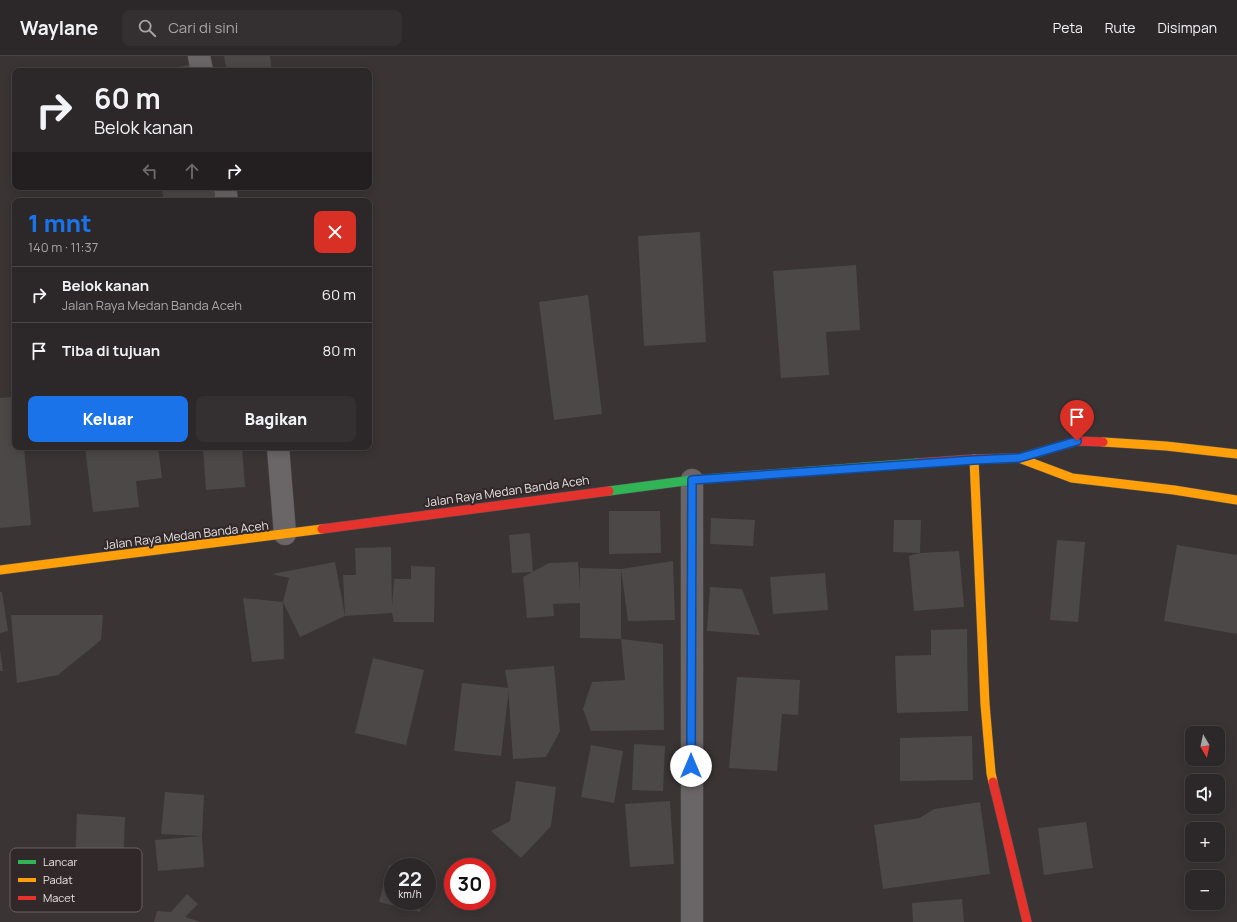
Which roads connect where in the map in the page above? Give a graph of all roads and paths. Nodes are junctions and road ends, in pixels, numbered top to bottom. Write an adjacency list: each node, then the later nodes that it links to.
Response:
1 (199, 56): 2 (street)
2 (201, 68)
3 (278, 450): 9 (street)
4 (1237, 454): 5 (main road, Jalan Raya Medan Banda Aceh)
5 (1019, 458): 6 (main road, Jalan Raya Medan Banda Aceh); 8 (main road, Jalan Raya Medan Banda Aceh)
6 (974, 460): 7 (main road, Jalan Raya Medan Banda Aceh); 12 (main road)
7 (692, 480): 9 (main road, Jalan Raya Medan Banda Aceh); 11 (street)
8 (1237, 500)
9 (285, 534): 10 (main road, Jalan Raya Medan Banda Aceh)
10 (0, 570)
11 (692, 922)
12 (1027, 922)

